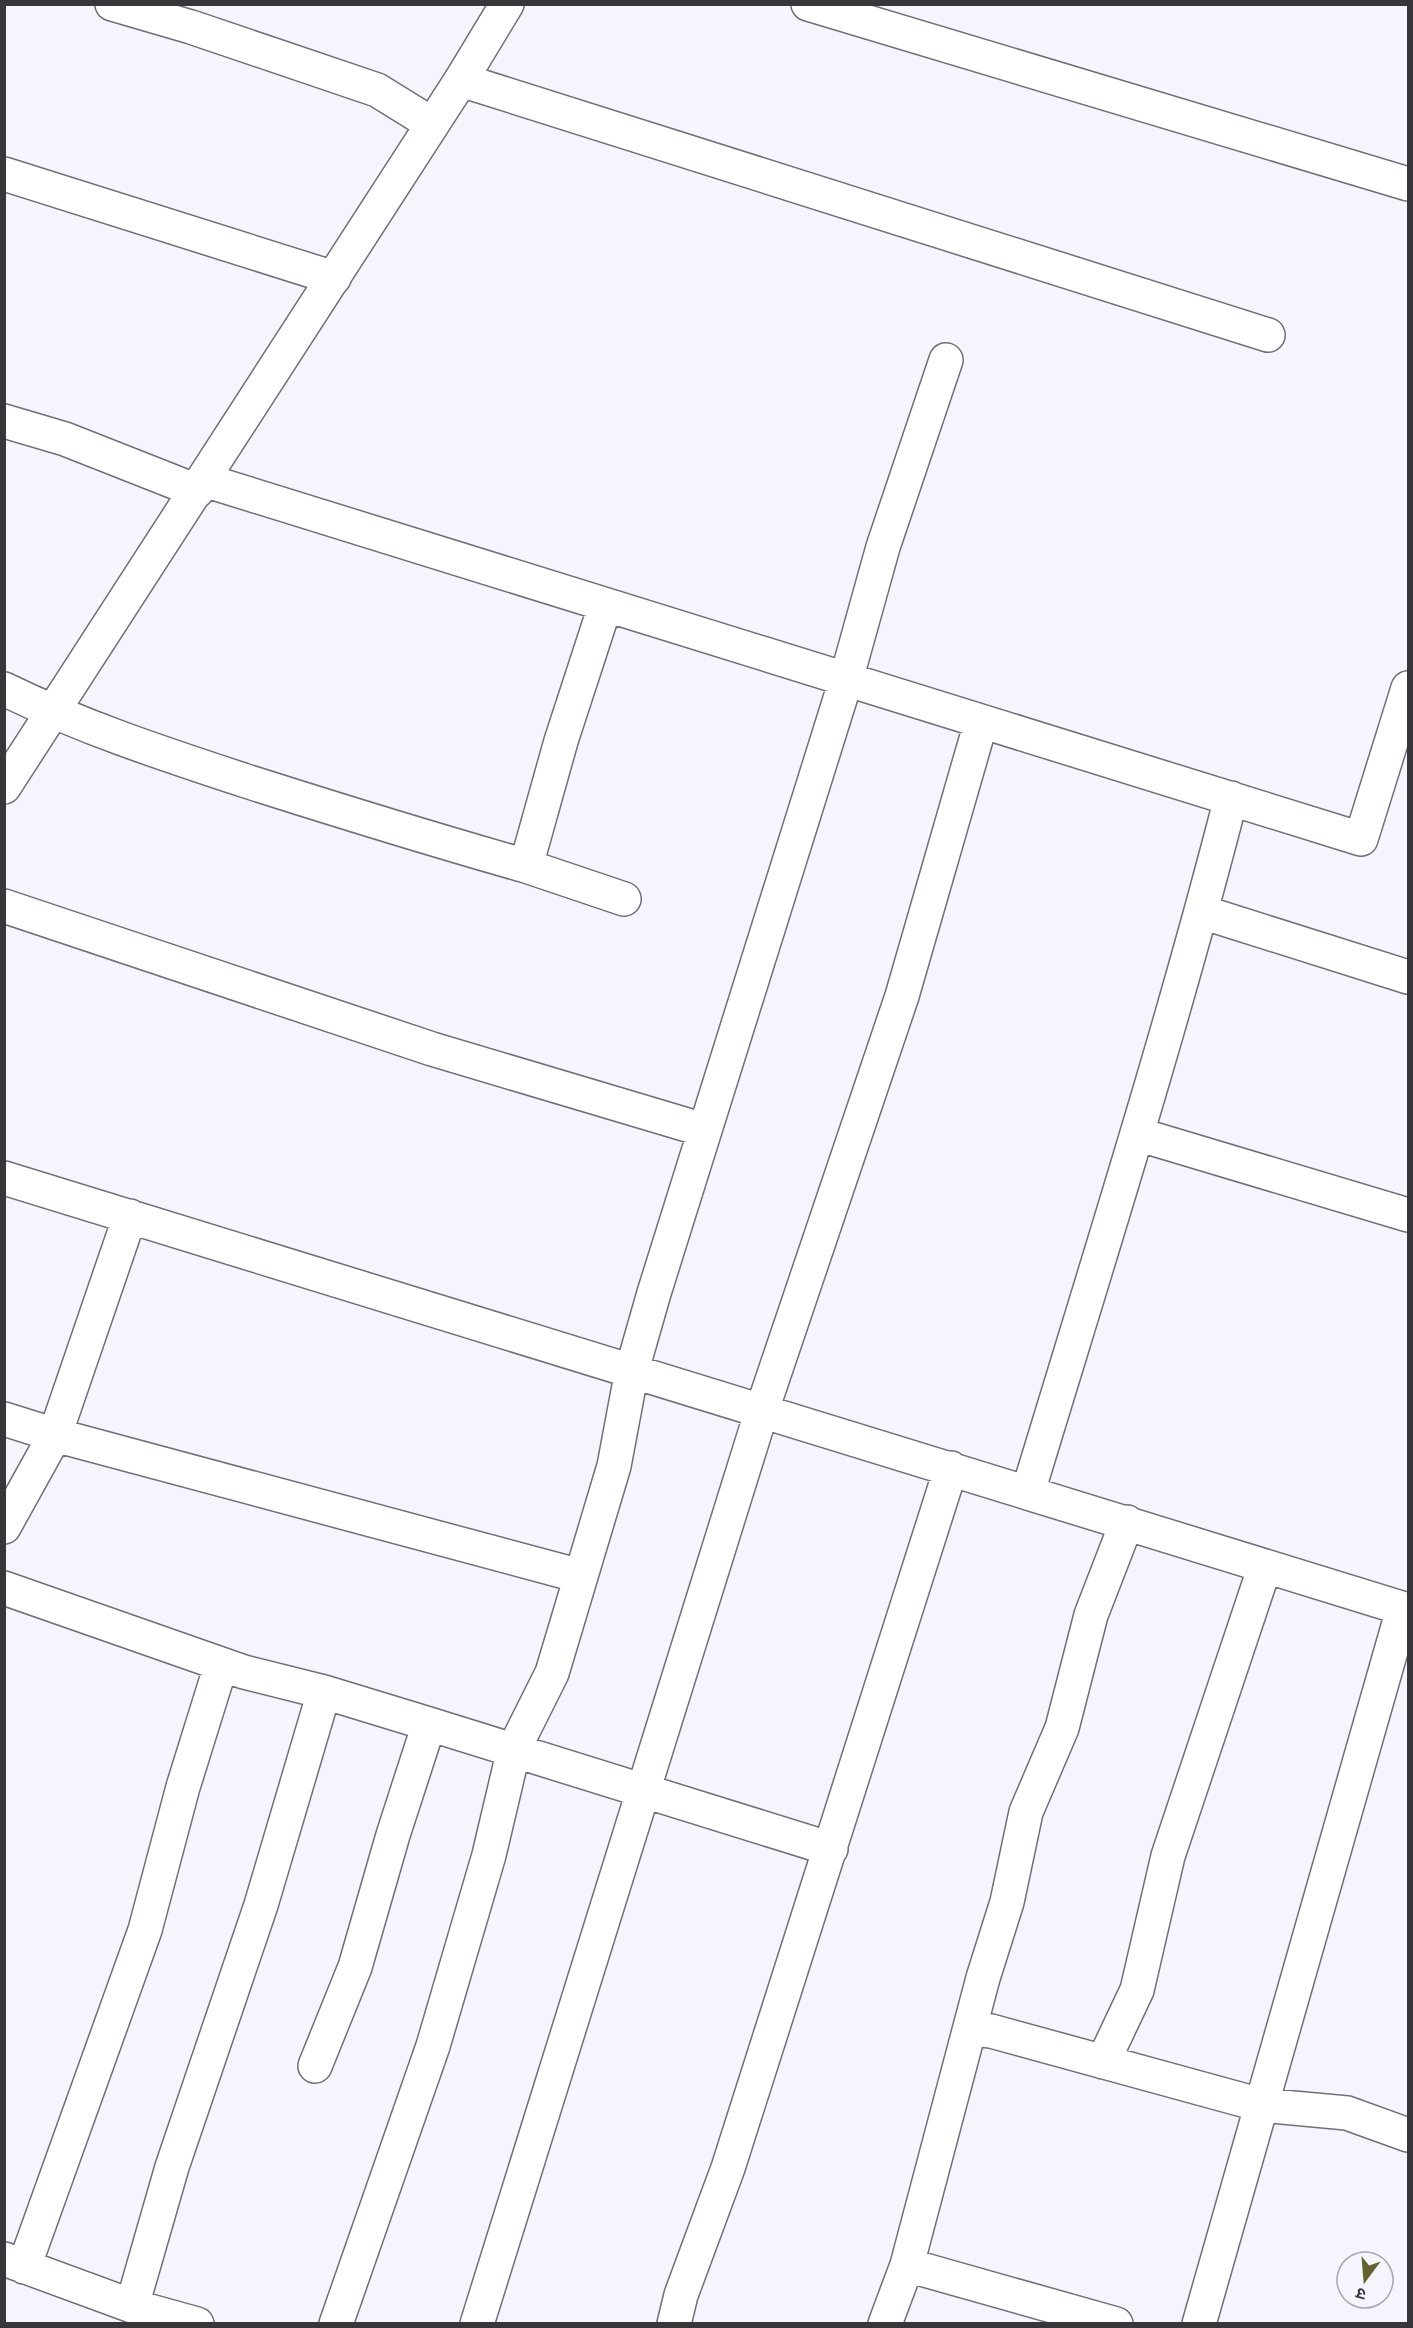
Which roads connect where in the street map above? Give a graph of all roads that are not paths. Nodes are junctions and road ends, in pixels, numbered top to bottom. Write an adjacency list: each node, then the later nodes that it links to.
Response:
1 (112, 4): 5 (street)
2 (507, 4): 4 (street)
3 (808, 4): 7 (street)
4 (461, 80): 5 (street); 9 (street)
5 (432, 124): 8 (street)
6 (4, 174): 8 (street)
7 (1408, 184)
8 (334, 278): 12 (street)
9 (1268, 335)
10 (946, 360): 14 (street)
11 (4, 421): 12 (street)
12 (200, 485): 13 (street); 17 (street)
13 (605, 606): 14 (street); 21 (street)
14 (846, 680): 18 (street); 26 (street)
15 (1408, 688): 20 (street)
16 (4, 689): 17 (street)
17 (52, 713): 19 (street); 21 (street)
18 (981, 722): 20 (street); 32 (street)
19 (4, 787)
20 (1231, 798): 24 (street)
21 (526, 866): 22 (street)
22 (624, 899)
23 (4, 906): 26 (street)
24 (1202, 912): 25 (street); 27 (street)
25 (1408, 977)
26 (705, 1130): 31 (street)
27 (1137, 1134): 29 (street); 36 (street)
28 (4, 1178): 30 (street)
29 (1408, 1215)
30 (130, 1216): 31 (street); 34 (street)
31 (632, 1370): 32 (street); 40 (street)
32 (762, 1410): 35 (street); 47 (street)
33 (4, 1419): 34 (street)
34 (54, 1435): 38 (street); 40 (street)
35 (951, 1468): 36 (street); 48 (street)
36 (1028, 1492): 37 (street)
37 (1127, 1522): 39 (street); 49 (street)
38 (4, 1527)
39 (1265, 1566): 42 (street); 50 (street)
40 (580, 1576): 46 (street)
41 (4, 1588): 43 (street)
42 (1406, 1609): 52 (street)
43 (221, 1665): 44 (street); 54 (street)
44 (324, 1692): 45 (street); 56 (street)
45 (429, 1724): 46 (street); 51 (street)
46 (514, 1749): 47 (street); 58 (street)
47 (644, 1789): 48 (street); 59 (street)
48 (831, 1849): 60 (street)
49 (971, 2029): 50 (street); 55 (street)
50 (1103, 2062): 52 (street)
51 (315, 2066)
52 (1261, 2105): 53 (street); 63 (street)
53 (1408, 2135)
54 (14, 2263): 56 (street)
55 (907, 2265): 61 (street); 62 (street)
56 (132, 2306): 57 (street)
57 (197, 2324)
58 (336, 2324)
59 (477, 2324)
60 (674, 2324)
61 (885, 2324)
62 (1116, 2324)
63 (1199, 2324)

